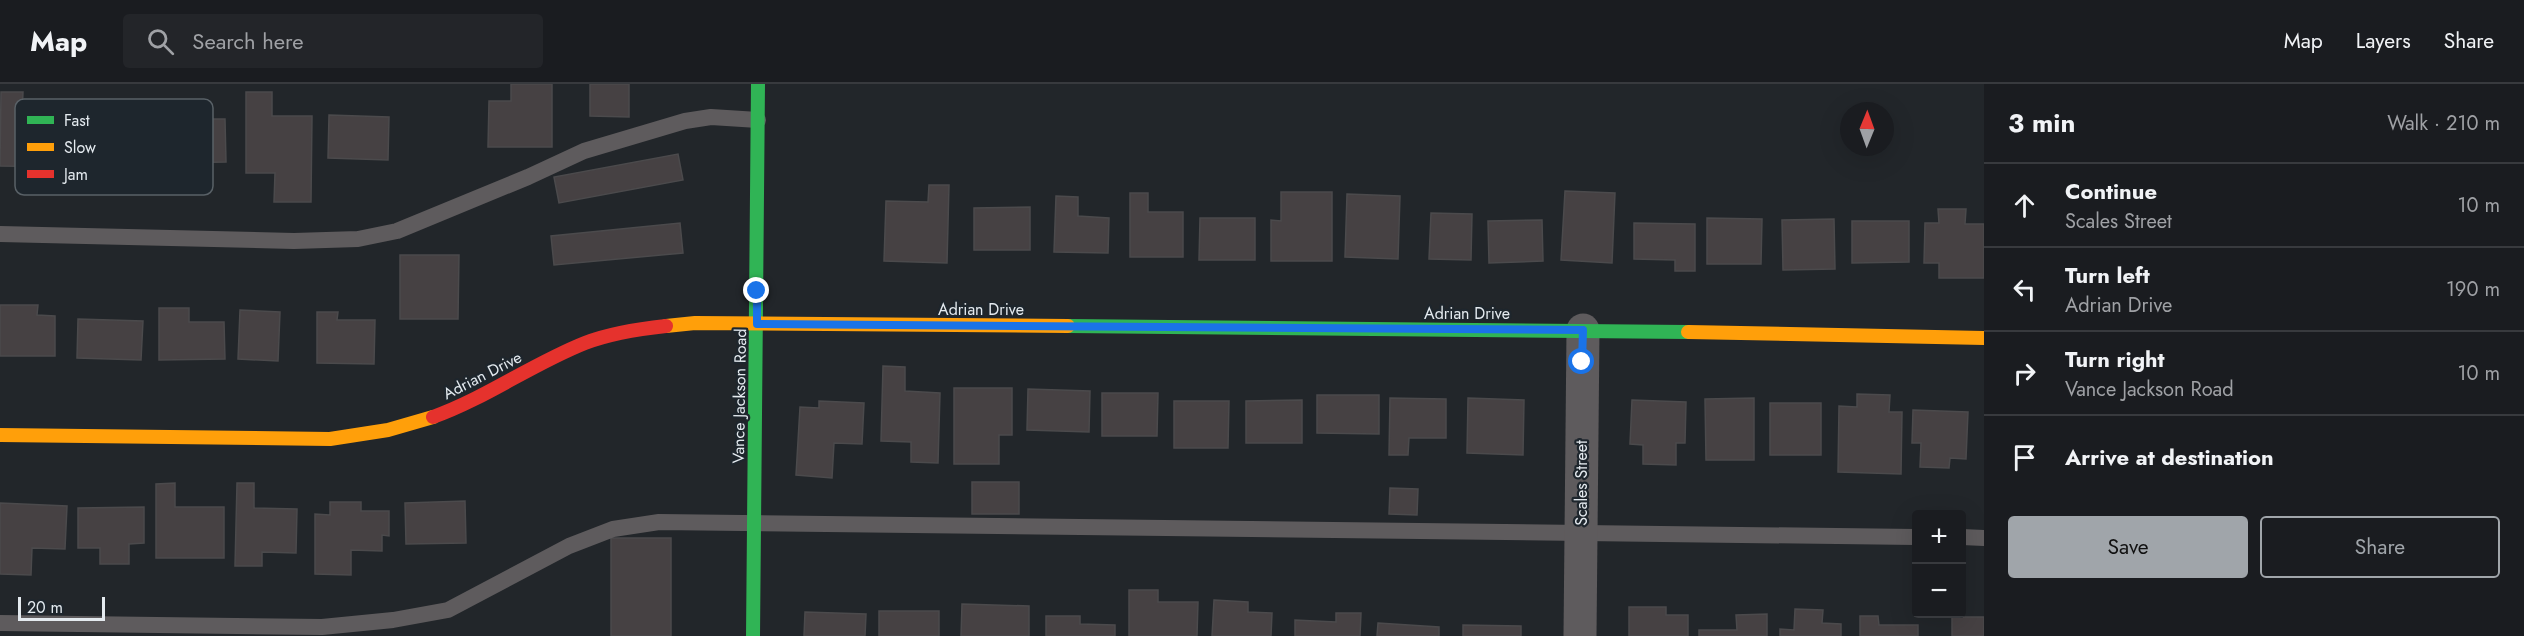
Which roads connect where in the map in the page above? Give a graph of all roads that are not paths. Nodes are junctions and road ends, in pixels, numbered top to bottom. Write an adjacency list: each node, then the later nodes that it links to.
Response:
1 (758, 84): 2 (street, Vance Jackson Road)
2 (758, 120): 3 (lane); 4 (street, Vance Jackson Road)
3 (0, 234)
4 (757, 324): 5 (street, Adrian Drive); 7 (street, Adrian Drive); 8 (street, Vance Jackson Road)
5 (1583, 330): 6 (street, Adrian Drive); 9 (street, Scales Street)
6 (1984, 338)
7 (0, 435)
8 (754, 522): 9 (lane); 13 (lane); 14 (street, Vance Jackson Road)
9 (1581, 532): 10 (lane); 15 (street, Scales Street)
10 (1912, 537)
11 (1966, 537): 12 (lane)
12 (1984, 538)
13 (0, 623)
14 (753, 636)
15 (1580, 636)

